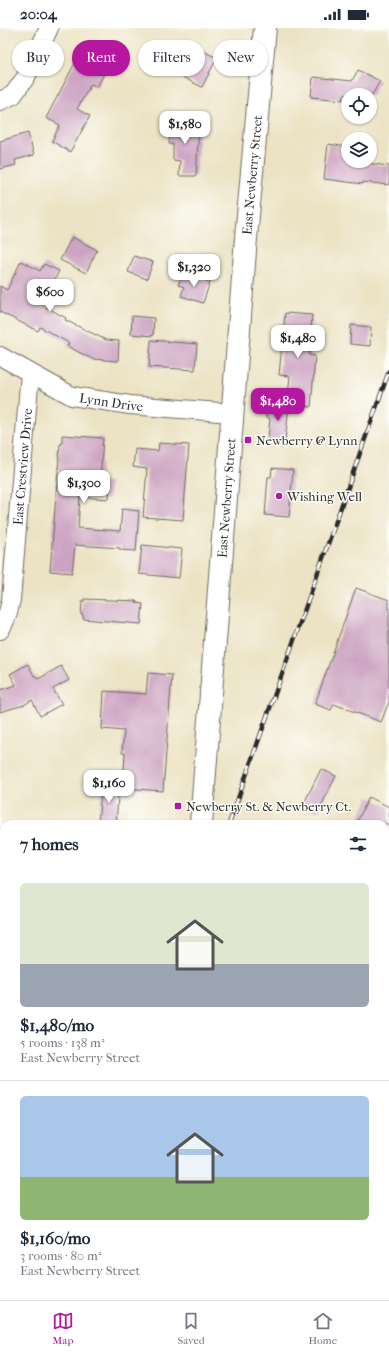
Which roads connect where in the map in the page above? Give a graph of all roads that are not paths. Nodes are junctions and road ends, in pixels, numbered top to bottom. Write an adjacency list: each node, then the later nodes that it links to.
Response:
1 (49, 28): 3 (street)
2 (265, 28): 6 (main road, East Newberry Street)
3 (0, 101)
4 (0, 356): 5 (street, Lynn Drive)
5 (30, 373): 6 (street, Lynn Drive); 7 (street, East Crestview Drive)
6 (232, 413): 8 (main road, East Newberry Street)
7 (0, 630)
8 (201, 820)

